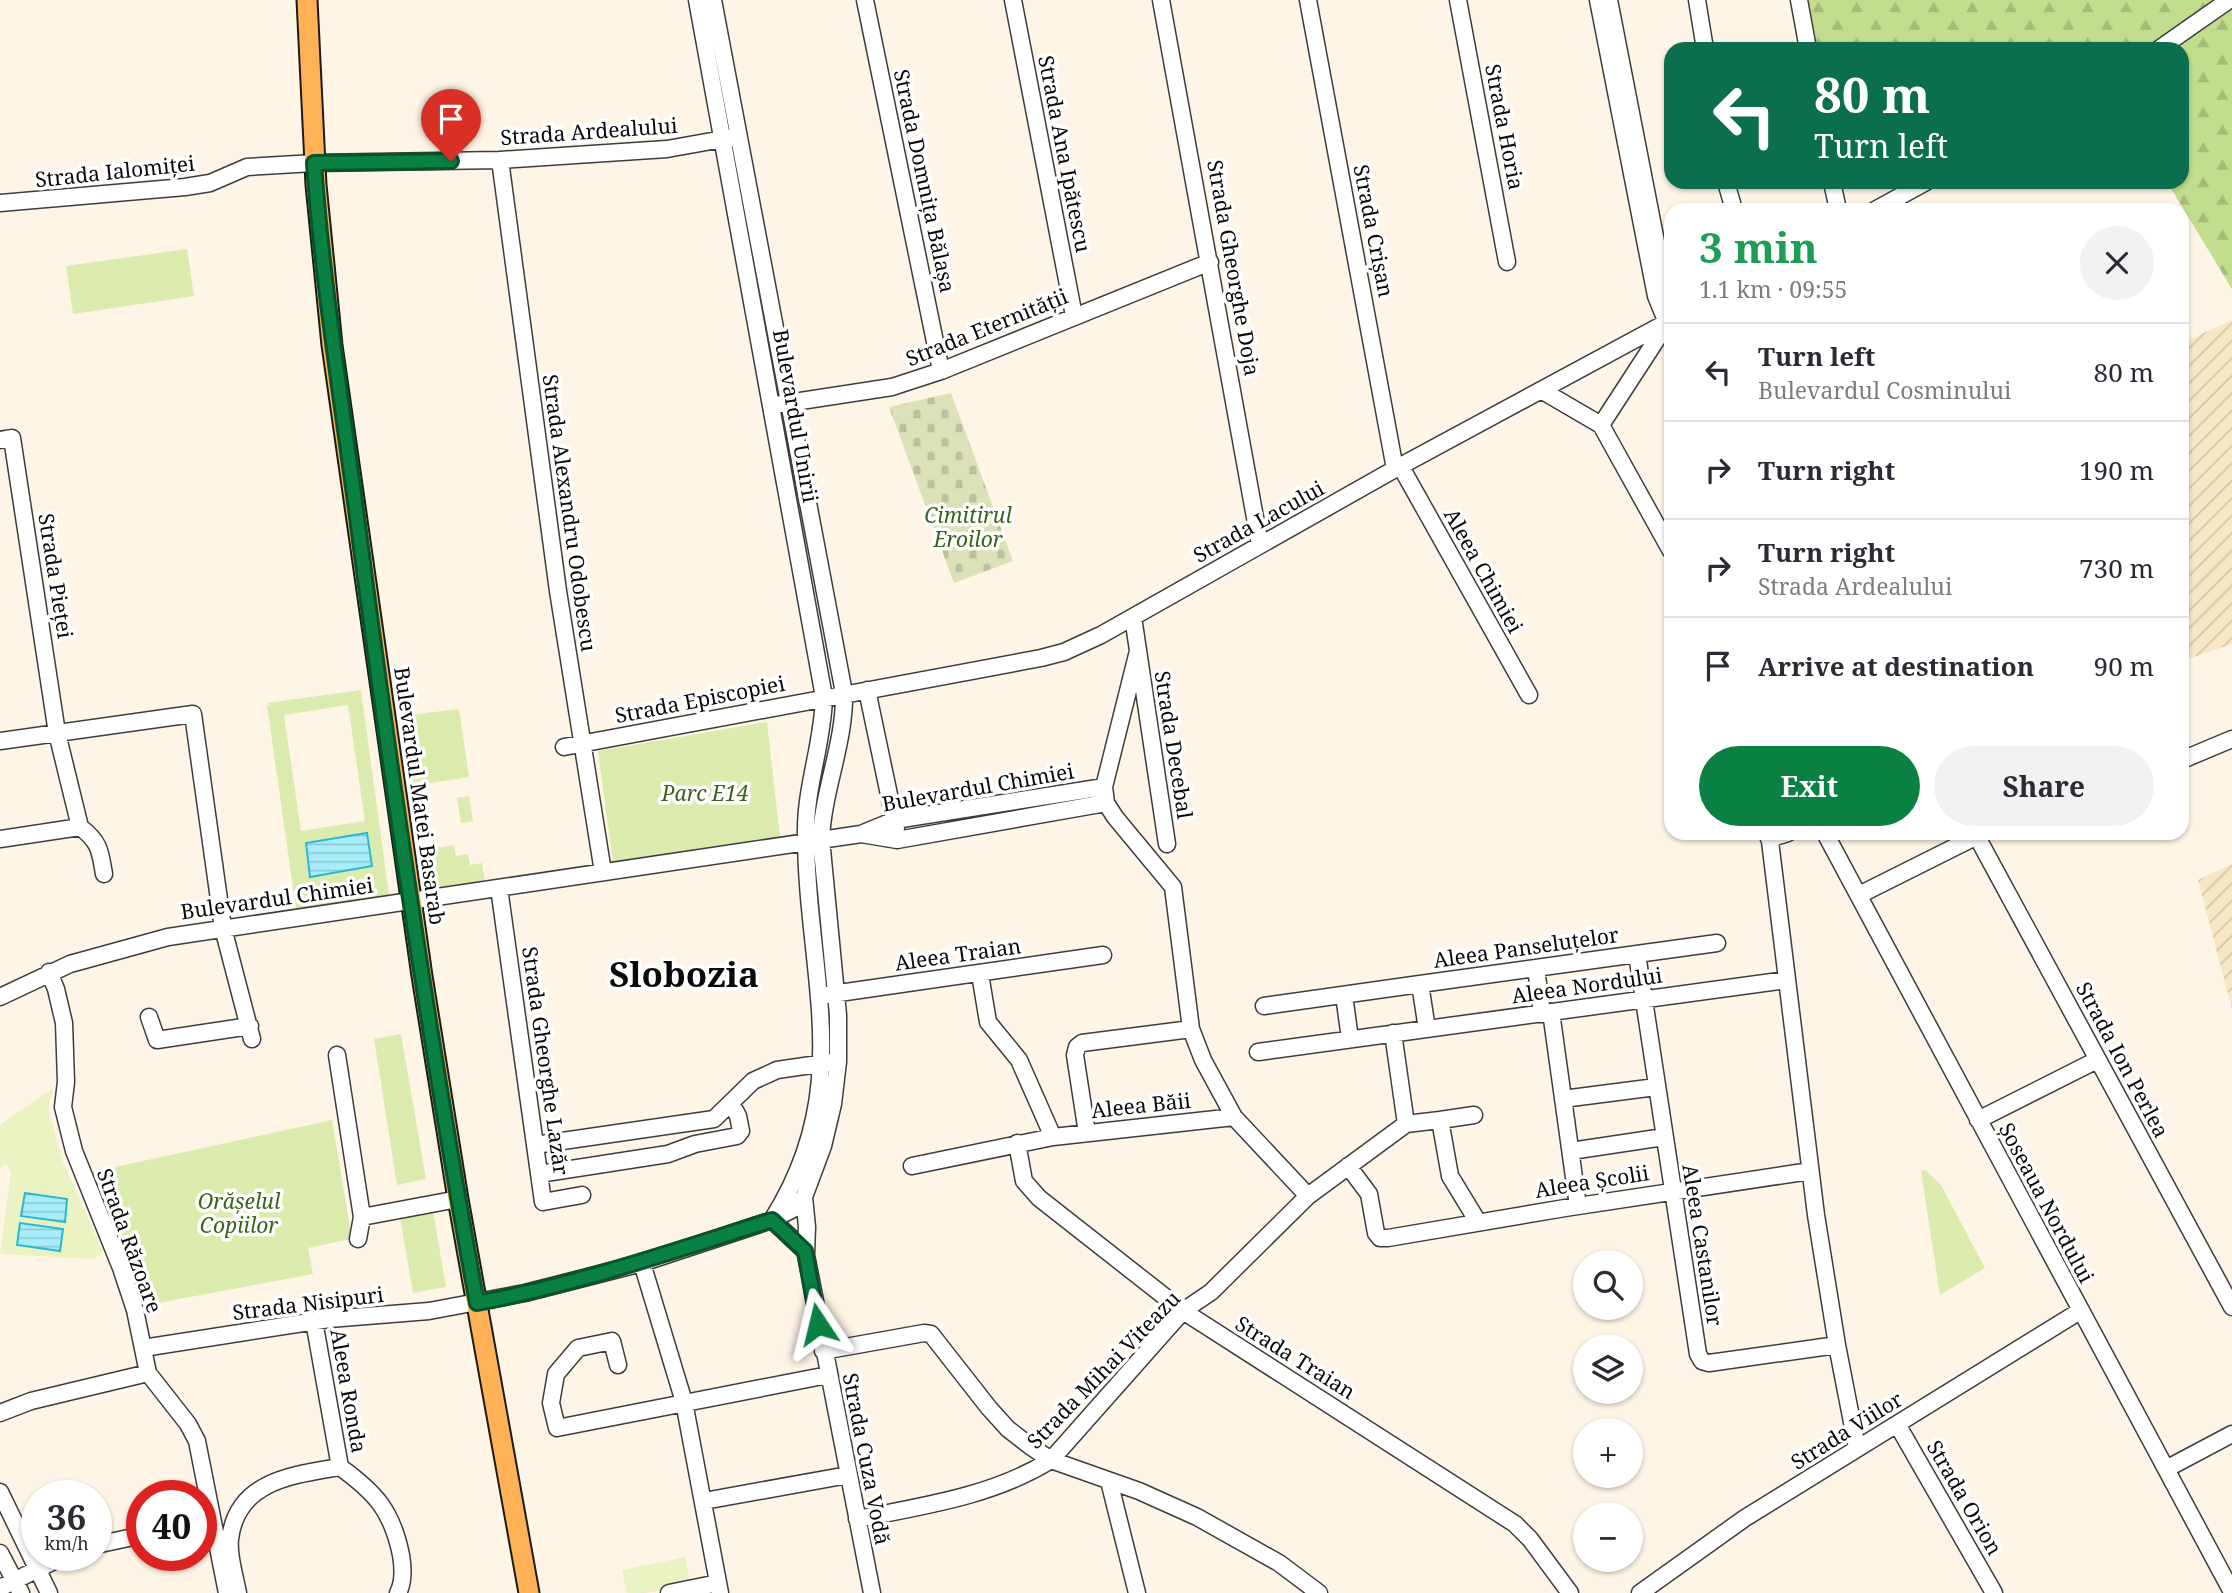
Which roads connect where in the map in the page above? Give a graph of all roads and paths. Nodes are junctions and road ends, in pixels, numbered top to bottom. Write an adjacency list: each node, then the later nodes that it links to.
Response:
1 (307, 0): 19 (main road, Bulevardul Matei Basarab)
2 (697, 0): 17 (street, Bulevardul Unirii)
3 (713, 0): 17 (street, Bulevardul Unirii)
4 (865, 0): 30 (street, Strada Domnița Bălașa)
5 (1013, 0): 27 (street, Strada Ana Ipătescu)
6 (1161, 0): 23 (street, Strada Gheorghe Doja)
7 (1308, 0): 36 (street, Strada Crișan)
8 (1458, 0): 24 (street, Strada Horia)
9 (1598, 0): 26 (street)
10 (1609, 0): 25 (street)
11 (1697, 0): 14 (street)
12 (1799, 0): 15 (street)
13 (2229, 0): 16 (street)
14 (1704, 42)
15 (1807, 42)
16 (2169, 42)
17 (731, 138): 18 (street, Strada Ardealului); 32 (street, Bulevardul Unirii); 33 (street, Bulevardul Unirii)
18 (499, 160): 19 (street, Strada Ardealului); 48 (street, Strada Alexandru Odobescu)
19 (314, 163): 21 (street, Strada Ialomiței); 67 (main road, Bulevardul Matei Basarab)
20 (1913, 189): 22 (street)
21 (0, 203)
22 (1888, 203)
23 (1210, 262): 27 (street, Strada Eternității); 38 (street, Strada Gheorghe Doja)
24 (1507, 262)
25 (1664, 283)
26 (1664, 311)
27 (1074, 316): 30 (street, Strada Eternității)
28 (1664, 324): 31 (street, Strada Lacului)
29 (1664, 328): 34 (street)
30 (941, 371): 32 (street, Strada Eternității)
31 (1541, 390): 34 (street); 36 (street, Strada Lacului)
32 (790, 403): 33 (street, Strada Eternității); 42 (street, Bulevardul Unirii)
33 (772, 406): 44 (street, Bulevardul Unirii)
34 (1601, 425): 37 (street)
35 (0, 440): 45 (street, Strada Pieței)
36 (1398, 468): 38 (street, Strada Lacului); 43 (street, Aleea Chimiei)
37 (1664, 538)
38 (1260, 545): 39 (street, Strada Lacului)
39 (1133, 617): 40 (street, Strada Decebal); 41 (street, Strada Lacului)
40 (1138, 651): 51 (street, Strada Decebal); 62 (street, Strada Decebal)
41 (867, 690): 42 (street, Strada Lacului); 52 (street)
42 (844, 693): 44 (street, Strada Episcopiei); 56 (street, Bulevardul Unirii)
43 (1529, 695)
44 (824, 697): 48 (street, Strada Episcopiei); 56 (street, Bulevardul Unirii)
45 (58, 733): 47 (street); 53 (street); 68 (street)
46 (2232, 739): 50 (street)
47 (0, 741)
48 (582, 744): 49 (street, Strada Episcopiei); 63 (street, Strada Alexandru Odobescu)
49 (564, 747)
50 (2189, 757)
51 (1105, 795): 52 (street, Bulevardul Chimiei); 57 (street, Bulevardul Chimiei); 84 (street)
52 (895, 820): 54 (street, Bulevardul Chimiei); 57 (street)
53 (80, 827): 55 (street); 64 (street)
54 (861, 834): 56 (street, Bulevardul Chimiei); 57 (street, Bulevardul Chimiei)
55 (0, 839)
56 (814, 840): 63 (street, Bulevardul Chimiei); 77 (street)
57 (897, 840)
58 (1769, 840): 75 (street)
59 (1829, 840): 66 (street, Șoseaua Nordului)
60 (1966, 840): 66 (street)
61 (1981, 840): 90 (street, Strada Ion Perlea)
62 (1167, 844)
63 (603, 872): 65 (street, Bulevardul Chimiei)
64 (104, 874)
65 (499, 887): 67 (street, Bulevardul Chimiei); 104 (street, Strada Gheorghe Lazăr)
66 (1859, 895): 98 (street, Șoseaua Nordului)
67 (411, 900): 68 (street, Bulevardul Chimiei); 114 (main road, Bulevardul Matei Basarab)
68 (223, 928): 73 (street, Bulevardul Chimiei); 83 (street)
69 (1717, 943): 70 (street, Aleea Panseluțelor)
70 (1637, 954): 72 (street, Aleea Panseluțelor); 80 (street, Aleea Panseluțelor)
71 (1103, 956): 74 (street, Aleea Traian)
72 (1536, 968): 76 (street, Aleea Panseluțelor); 82 (street)
73 (49, 972): 79 (street, Bulevardul Chimiei); 128 (street, Strada Răzoare)
74 (980, 974): 77 (street, Aleea Traian); 101 (street)
75 (1786, 980): 80 (street, Aleea Nordului); 108 (street)
76 (1420, 984): 78 (street, Aleea Panseluțelor); 85 (street, Aleea Panseluțelor)
77 (828, 995): 91 (street)
78 (1344, 995): 81 (street, Aleea Panseluțelor); 87 (street)
79 (0, 997)
80 (1644, 1000): 82 (street, Aleea Nordului); 92 (street, Aleea Castanilor)
81 (1265, 1006)
82 (1546, 1013): 85 (street, Aleea Nordului); 93 (street)
83 (149, 1017)
84 (1191, 1029): 96 (street); 100 (street)
85 (1427, 1029): 86 (street, Aleea Nordului)
86 (1393, 1033): 87 (street, Aleea Nordului); 99 (street)
87 (1350, 1039): 88 (street, Aleea Nordului)
88 (1258, 1052)
89 (337, 1055): 116 (street)
90 (2097, 1060): 98 (street); 123 (street, Strada Ion Perlea)
91 (830, 1063): 94 (street); 113 (street); 117 (street)
92 (1656, 1087): 93 (street); 102 (street, Aleea Castanilor)
93 (1563, 1099): 105 (street)
94 (731, 1103): 104 (street); 109 (street)
95 (1474, 1115): 97 (street)
96 (1234, 1117): 100 (street, Aleea Băii); 112 (street)
97 (1440, 1120): 99 (street); 118 (street)
98 (1978, 1120): 125 (street, Șoseaua Nordului)
99 (1406, 1124): 107 (street, Strada Mihai Viteazu)
100 (1087, 1133): 101 (street, Aleea Băii)
101 (1053, 1137): 103 (street, Aleea Băii)
102 (1664, 1137): 105 (street); 110 (street, Aleea Castanilor)
103 (1017, 1143): 106 (street, Aleea Băii); 124 (street, Strada Traian)
104 (535, 1145): 109 (street, Strada Gheorghe Lazăr)
105 (1571, 1151): 115 (street)
106 (912, 1166)
107 (1348, 1166): 112 (street, Strada Mihai Viteazu); 118 (street, Aleea Școlii)
108 (1810, 1171): 110 (street, Aleea Școlii); 127 (street)
109 (539, 1174): 111 (street, Strada Gheorghe Lazăr)
110 (1674, 1191): 115 (street, Aleea Școlii); 127 (street, Aleea Castanilor)
111 (582, 1195)
112 (1308, 1196): 124 (street, Strada Mihai Viteazu)
113 (804, 1197): 117 (street, Strada Nisipuri); 120 (street, Strada Cuza Vodă)
114 (458, 1199): 116 (street); 122 (main road, Bulevardul Matei Basarab)
115 (1578, 1206): 118 (street, Aleea Școlii)
116 (362, 1217): 119 (street)
117 (772, 1220): 120 (street); 121 (street, Strada Nisipuri)
118 (1478, 1222)
119 (358, 1239)
120 (805, 1251): 129 (street, Strada Cuza Vodă)
121 (642, 1263): 122 (street, Strada Nisipuri); 133 (street)
122 (477, 1303): 126 (street, Strada Nisipuri); 162 (main road, Bulevardul Matei Basarab)
123 (2232, 1307)
124 (1183, 1311): 138 (street, Strada Mihai Viteazu); 167 (street, Strada Traian)
125 (2080, 1311): 135 (street, Strada Viilor); 140 (street, Șoseaua Nordului)
126 (314, 1321): 128 (street, Strada Nisipuri); 139 (street, Aleea Ronda)
127 (1837, 1345): 137 (street)
128 (143, 1348): 131 (street, Strada Răzoare)
129 (823, 1351): 132 (street, Strada Cuza Vodă); 138 (street)
130 (618, 1365): 133 (street)
131 (148, 1373): 134 (street); 142 (street, Strada Răzoare)
132 (828, 1375): 133 (street); 141 (street, Strada Cuza Vodă)
133 (684, 1402): 145 (street)
134 (0, 1413)
135 (1897, 1424): 137 (street, Strada Viilor); 169 (street, Strada Orion)
136 (2232, 1434): 140 (street)
137 (1857, 1448): 168 (street, Strada Viilor)
138 (1051, 1460): 143 (street); 146 (street, Strada Mihai Viteazu)
139 (340, 1468): 148 (street, Aleea Ronda); 157 (street, Aleea Ronda)
140 (2166, 1469): 158 (street, Șoseaua Nordului)
141 (848, 1475): 145 (street); 146 (street, Strada Cuza Vodă)
142 (201, 1480)
143 (1110, 1481): 165 (street); 166 (street)
144 (0, 1492): 149 (street)
145 (704, 1501): 156 (street)
146 (857, 1519): 164 (street, Strada Cuza Vodă)
147 (217, 1522): 148 (street)
148 (234, 1523): 161 (street)
149 (21, 1533)
150 (0, 1553): 154 (street)
151 (217, 1559): 160 (street, Strada Răzoare)
152 (37, 1571): 154 (street)
153 (40, 1571): 159 (street)
154 (18, 1587): 155 (street)
155 (0, 1588)
156 (719, 1588): 163 (street)
157 (399, 1591)
158 (2232, 1592)
159 (49, 1593)
160 (227, 1593)
161 (238, 1593)
162 (529, 1593)
163 (669, 1593)
164 (872, 1593)
165 (1137, 1593)
166 (1319, 1593)
167 (1570, 1593)
168 (1640, 1593)
169 (1994, 1593)

